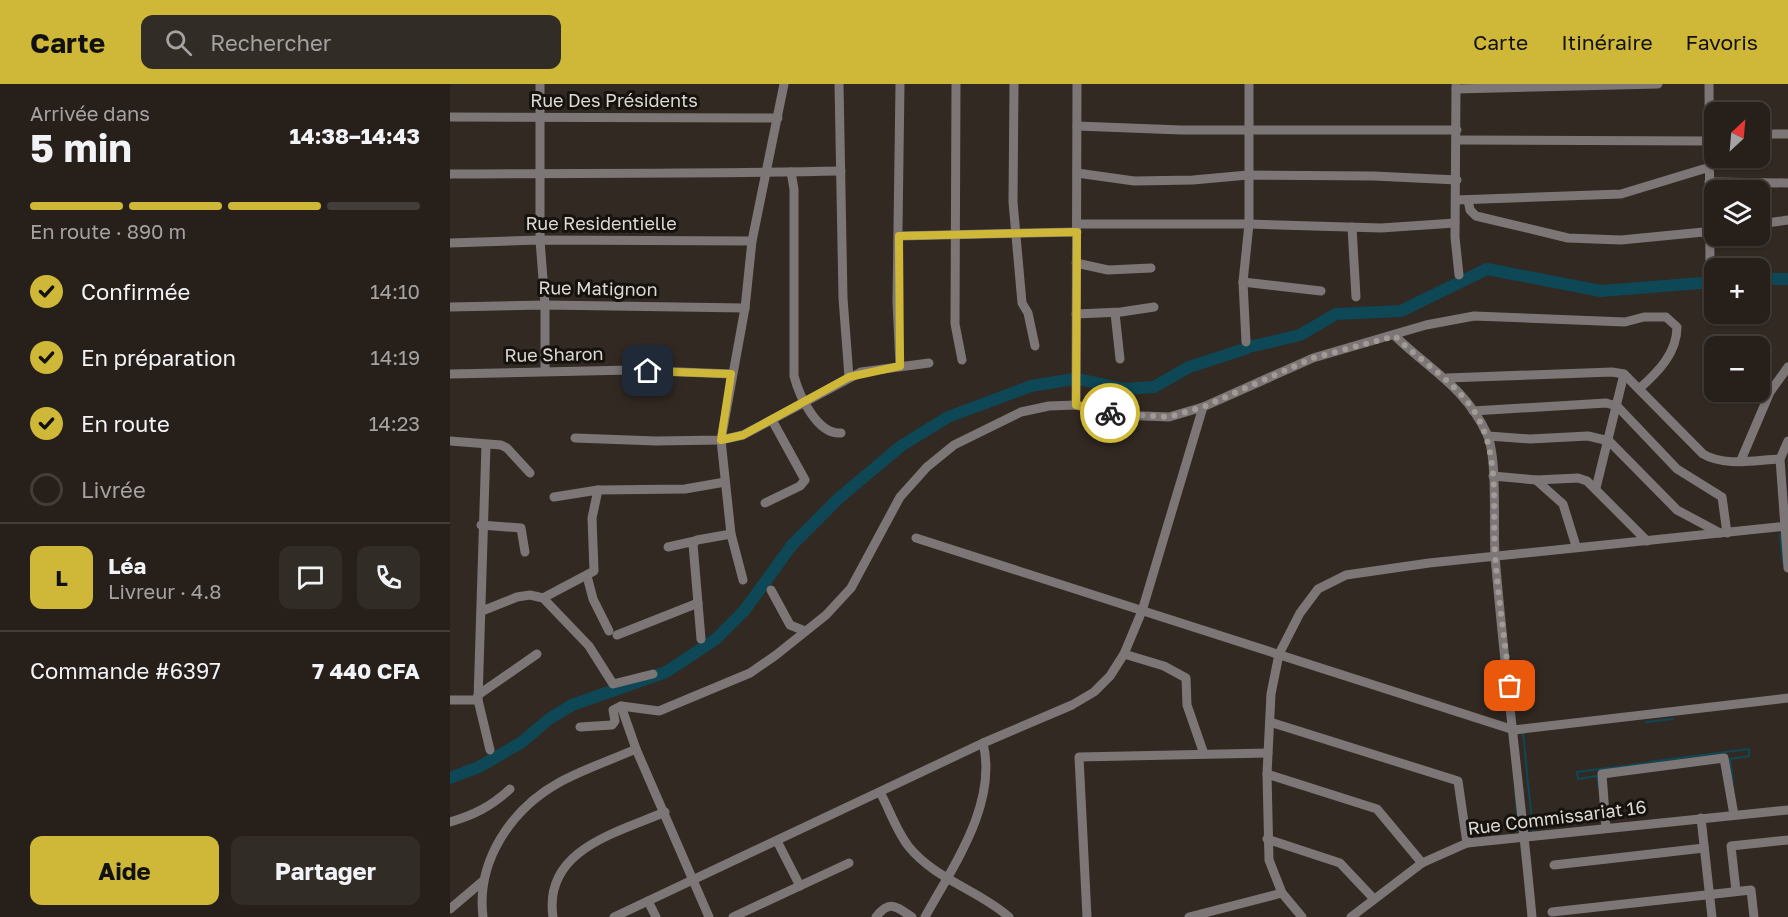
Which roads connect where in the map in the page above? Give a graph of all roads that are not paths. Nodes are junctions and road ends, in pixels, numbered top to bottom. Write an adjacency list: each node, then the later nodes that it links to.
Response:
1 (540, 84): 14 (street)
2 (784, 84): 15 (street)
3 (839, 84): 23 (street)
4 (900, 84): 44 (street)
5 (956, 84): 43 (street)
6 (1014, 84): 42 (street)
7 (1077, 84): 16 (street)
8 (1249, 84): 17 (street)
9 (1658, 84): 11 (street)
10 (1709, 84): 12 (street)
11 (1456, 86): 20 (street)
12 (1710, 102)
13 (450, 117): 14 (street, Rue Des Présidents)
14 (541, 117): 15 (street, Rue Des Présidents); 24 (street)
15 (778, 118): 25 (street)
16 (1077, 126): 17 (street); 27 (street)
17 (1248, 129): 20 (street); 29 (street)
18 (1770, 134): 19 (street)
19 (1788, 134)
20 (1456, 135): 21 (street); 30 (street)
21 (1704, 137)
22 (1707, 168): 34 (street)
23 (841, 171): 26 (street); 72 (street)
24 (540, 172): 25 (street); 28 (street); 45 (street)
25 (767, 172): 26 (street); 46 (street)
26 (791, 172): 75 (street)
27 (1077, 173): 29 (street); 39 (street)
28 (450, 174)
29 (1248, 175): 30 (street); 38 (street)
30 (1456, 180): 33 (street)
31 (1770, 183): 32 (street)
32 (1788, 183)
33 (1456, 200): 34 (street); 36 (street)
34 (1468, 200): 41 (street)
35 (1788, 220): 37 (street)
36 (1455, 223): 40 (street); 50 (street)
37 (1770, 223)
38 (1249, 224): 39 (street); 40 (street); 51 (street)
39 (1077, 228): 42 (street); 48 (street)
40 (1352, 228): 53 (street)
41 (1704, 232)
42 (1016, 233): 43 (street); 62 (street)
43 (956, 235): 44 (street); 64 (street)
44 (899, 236): 66 (street)
45 (540, 240): 46 (street, Rue Residentielle); 47 (street, Rue Residentielle); 54 (street)
46 (752, 241): 57 (street)
47 (450, 243)
48 (1076, 263): 49 (street); 59 (street)
49 (1151, 268)
50 (1459, 275)
51 (1243, 282): 52 (street); 61 (street)
52 (1321, 291)
53 (1356, 297)
54 (545, 305): 55 (street, Rue Matignon); 57 (street, Rue Matignon); 68 (street)
55 (450, 306)
56 (1154, 307): 58 (street)
57 (744, 308): 70 (street)
58 (1115, 313): 59 (street); 63 (street)
59 (1076, 314): 76 (street)
60 (1395, 336): 73 (street); 74 (street); 78 (street)
61 (1246, 342)
62 (1035, 346)
63 (1120, 359)
64 (962, 360)
65 (929, 363): 66 (street)
66 (900, 366): 72 (street)
67 (1788, 367): 90 (street)
68 (545, 371): 69 (street, Rue Sharon); 70 (street, Rue Sharon)
69 (450, 374)
70 (731, 374): 84 (street)
71 (1624, 374): 73 (street); 74 (street); 77 (street)
72 (849, 377): 75 (street)
73 (1447, 378): 79 (street)
74 (1640, 388): 90 (street)
75 (802, 401): 80 (street); 81 (street)
76 (1076, 405): 78 (street); 118 (street)
77 (1617, 406): 79 (street); 86 (street); 102 (street)
78 (1203, 407): 116 (street)
79 (1473, 411): 82 (street)
80 (772, 420): 84 (street); 98 (street)
81 (841, 434)
82 (1488, 436): 86 (street); 92 (street)
83 (575, 438): 84 (street)
84 (721, 440): 94 (street)
85 (450, 441): 87 (street)
86 (1609, 441): 95 (street); 102 (street)
87 (486, 445): 91 (street); 99 (street)
88 (1787, 445): 89 (street)
89 (1780, 459): 90 (street); 100 (street)
90 (1741, 460)
91 (530, 473)
92 (1493, 476): 93 (street); 109 (street)
93 (1536, 480): 95 (street); 106 (street)
94 (725, 482): 96 (street); 101 (street)
95 (1596, 488): 105 (street)
96 (598, 490): 97 (street); 111 (street)
97 (554, 497)
98 (765, 503)
99 (481, 525): 108 (street); 117 (street)
100 (1786, 526): 102 (street); 110 (street)
101 (731, 534): 104 (street); 112 (street)
102 (1724, 534): 105 (street)
103 (916, 538): 116 (street)
104 (695, 541): 107 (street); 115 (street)
105 (1647, 541): 106 (street)
106 (1576, 546): 109 (street)
107 (668, 547)
108 (525, 552)
109 (1495, 555): 122 (street); 130 (street)
110 (1788, 568)
111 (587, 576): 114 (street); 115 (street)
112 (743, 580)
113 (771, 590): 118 (street)
114 (543, 598): 117 (street); 123 (street)
115 (698, 603): 119 (street)
116 (1142, 610): 121 (street); 122 (street)
117 (482, 611): 124 (street)
118 (805, 631): 127 (street)
119 (701, 639)
120 (537, 654): 124 (street)
121 (1124, 654): 131 (street); 135 (street)
122 (1279, 654): 128 (street); 130 (street)
123 (653, 674)
124 (478, 698): 126 (street); 133 (street)
125 (1788, 698): 130 (street)
126 (450, 700)
127 (621, 706): 129 (street); 132 (street)
128 (1270, 722): 134 (street); 149 (street)
129 (580, 727)
130 (1514, 730): 145 (street)
131 (983, 743): 138 (street); 154 (street)
132 (636, 749): 140 (street); 156 (street)
133 (490, 750)
134 (1268, 753): 135 (street); 136 (street)
135 (1204, 754): 176 (street)
136 (1267, 774): 146 (street); 152 (street)
137 (510, 789): 143 (street)
138 (881, 794): 148 (street); 154 (street)
139 (1788, 810): 141 (street, Rue Commissariat 16)
140 (665, 812): 155 (street); 167 (street)
141 (1734, 815): 142 (street, Rue Commissariat 16); 144 (street)
142 (1701, 818): 144 (street, Rue Commissariat 16); 150 (street)
143 (450, 822)
144 (1606, 828): 145 (street, Rue Commissariat 16)
145 (1525, 836): 149 (street, Rue Commissariat 16); 180 (street)
146 (1267, 839): 159 (street); 161 (street)
147 (1788, 840): 158 (street)
148 (777, 841): 155 (street); 157 (street)
149 (1467, 843): 152 (street, Rue Commissariat 16)
150 (1704, 849): 153 (street); 160 (street)
151 (849, 863): 157 (street)
152 (1422, 863): 161 (street, Rue Commissariat 16)
153 (1554, 866)
154 (946, 878): 174 (street); 175 (street)
155 (692, 880): 162 (street); 170 (street)
156 (483, 881): 163 (street); 166 (street)
157 (800, 886): 171 (street)
158 (1736, 891): 160 (street); 182 (street)
159 (1282, 892): 164 (street); 178 (street)
160 (1710, 894): 165 (street); 181 (street)
161 (1374, 899): 179 (street, Rue Commissariat 16)
162 (648, 901): 168 (street); 169 (street)
163 (451, 908)
164 (1227, 912): 177 (street)
165 (1552, 912)
166 (483, 917)
167 (553, 917)
168 (614, 917)
169 (656, 917)
170 (709, 917)
171 (733, 917)
172 (876, 917): 173 (street)
173 (912, 917)
174 (925, 917)
175 (1009, 917)
176 (1087, 917)
177 (1192, 917)
178 (1302, 917)
179 (1351, 917)
180 (1532, 917)
181 (1712, 917)
182 (1754, 917)

